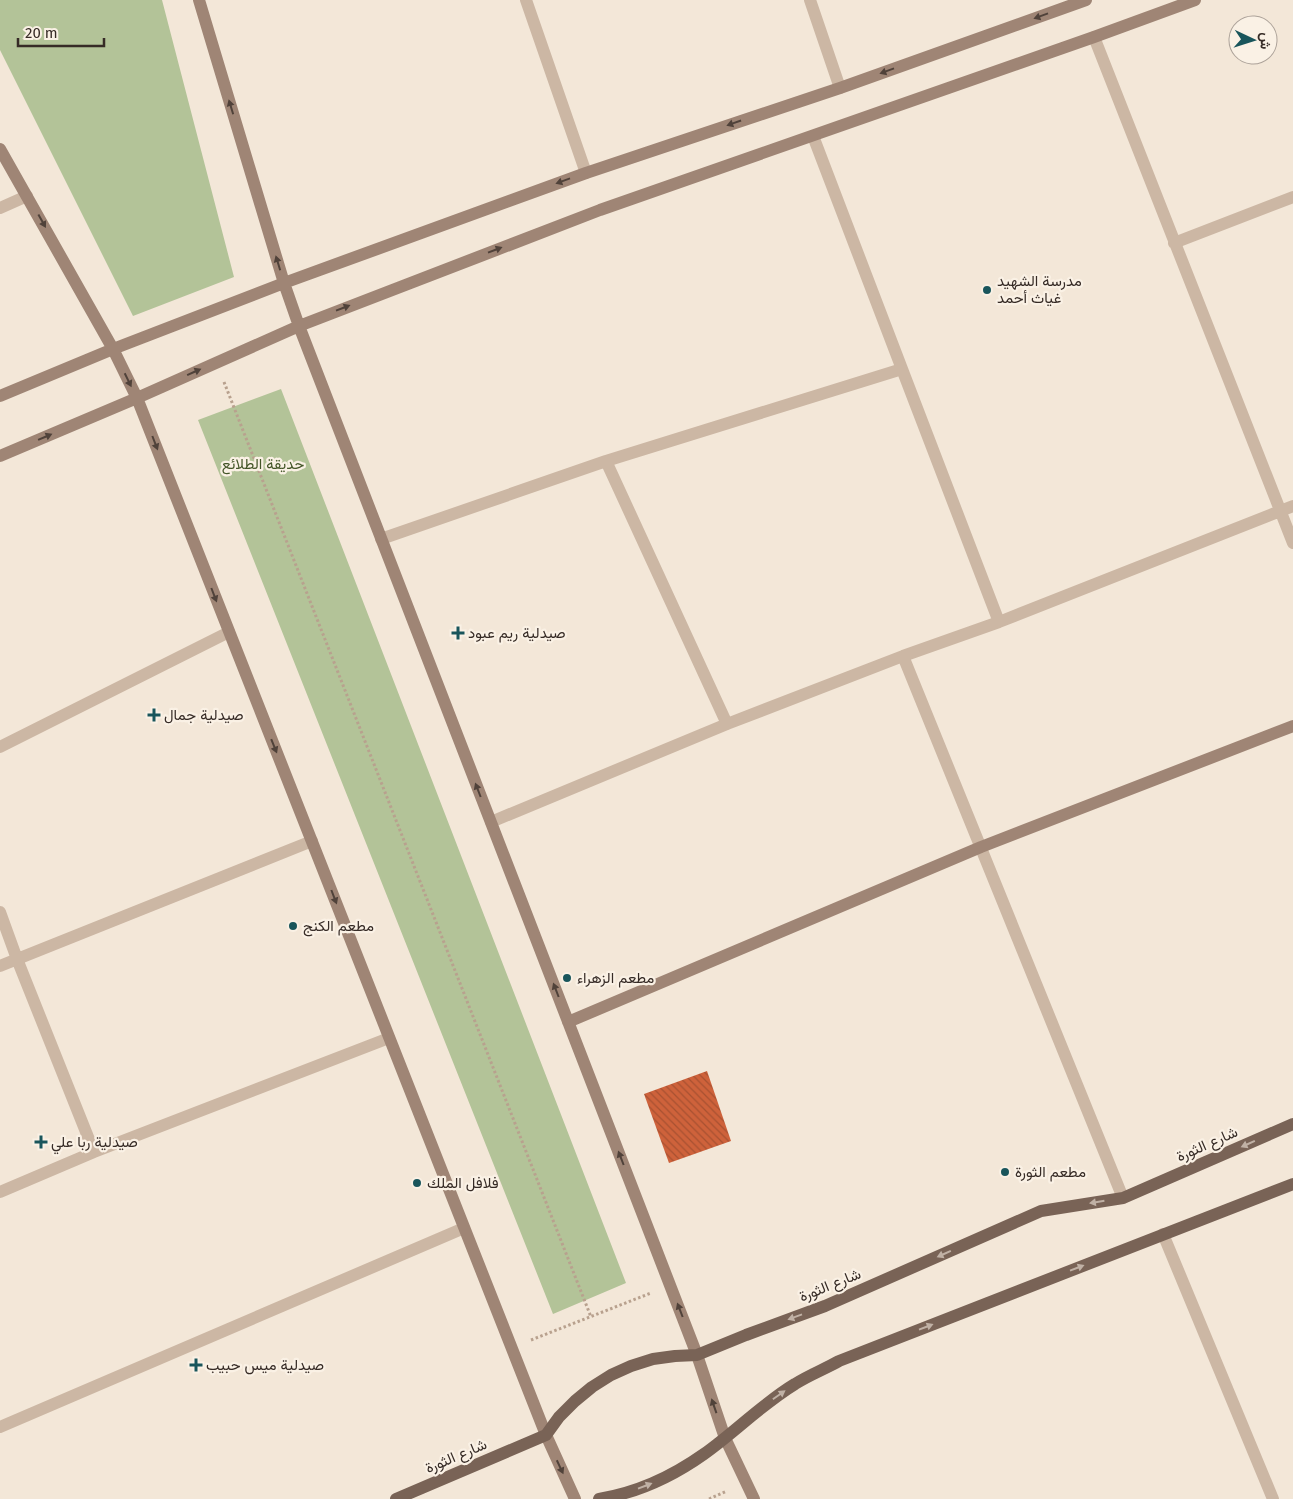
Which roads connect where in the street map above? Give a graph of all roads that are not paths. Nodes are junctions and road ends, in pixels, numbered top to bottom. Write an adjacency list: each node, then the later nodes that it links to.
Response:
1 (199, 0): 15 (street, one-way to 1)
2 (526, 0): 10 (street)
3 (810, 0): 7 (street)
4 (1195, 0): 6 (street)
5 (1082, 1): 7 (street, one-way to 7)
6 (1094, 37): 8 (street); 14 (street)
7 (840, 88): 10 (street, one-way to 10)
8 (813, 136): 16 (street, one-way to 8); 18 (street)
9 (0, 149): 11 (street)
10 (586, 173): 15 (street, one-way to 15)
11 (28, 196): 13 (street); 17 (street, one-way to 17)
12 (1293, 197): 14 (street)
13 (0, 208)
14 (1174, 243): 23 (street)
15 (284, 283): 16 (street); 17 (street)
16 (299, 326): 20 (street, one-way to 16); 24 (street)
17 (113, 349): 19 (street); 20 (street, one-way to 20)
18 (902, 369): 22 (street); 26 (street)
19 (0, 396)
20 (137, 398): 21 (street, one-way to 20); 27 (street, one-way to 27)
21 (0, 456)
22 (606, 460): 24 (street); 29 (street)
23 (1287, 508): 25 (street); 26 (street)
24 (381, 539): 32 (street, one-way to 24)
25 (1293, 543)
26 (999, 622): 28 (street)
27 (229, 632): 31 (street); 33 (street, one-way to 33)
28 (903, 656): 29 (street); 34 (street)
29 (727, 724): 32 (street)
30 (1293, 726): 34 (street)
31 (0, 747)
32 (491, 822): 38 (street, one-way to 32)
33 (312, 841): 36 (street); 39 (street, one-way to 39)
34 (981, 847): 38 (street); 44 (street)
35 (0, 912): 36 (street)
36 (17, 959): 37 (street); 41 (street)
37 (0, 966)
38 (568, 1022): 47 (street, one-way to 38)
39 (389, 1038): 41 (street); 45 (street)
40 (1293, 1124): 44 (main road, شارع الثورة, one-way to 44)
41 (94, 1152): 43 (street)
42 (1293, 1184): 46 (main road)
43 (0, 1192)
44 (1123, 1198): 47 (main road, شارع الثورة, one-way to 47)
45 (464, 1228): 48 (street); 49 (street)
46 (1163, 1234): 50 (main road, one-way to 46); 55 (street)
47 (697, 1355): 49 (main road, شارع الثورة); 50 (street, one-way to 47)
48 (0, 1427)
49 (546, 1435): 51 (main road, شارع الثورة); 52 (street, one-way to 52)
50 (725, 1438): 53 (main road, one-way to 50); 54 (street)
51 (396, 1499)
52 (575, 1499)
53 (598, 1499)
54 (754, 1499)
55 (1273, 1499)

